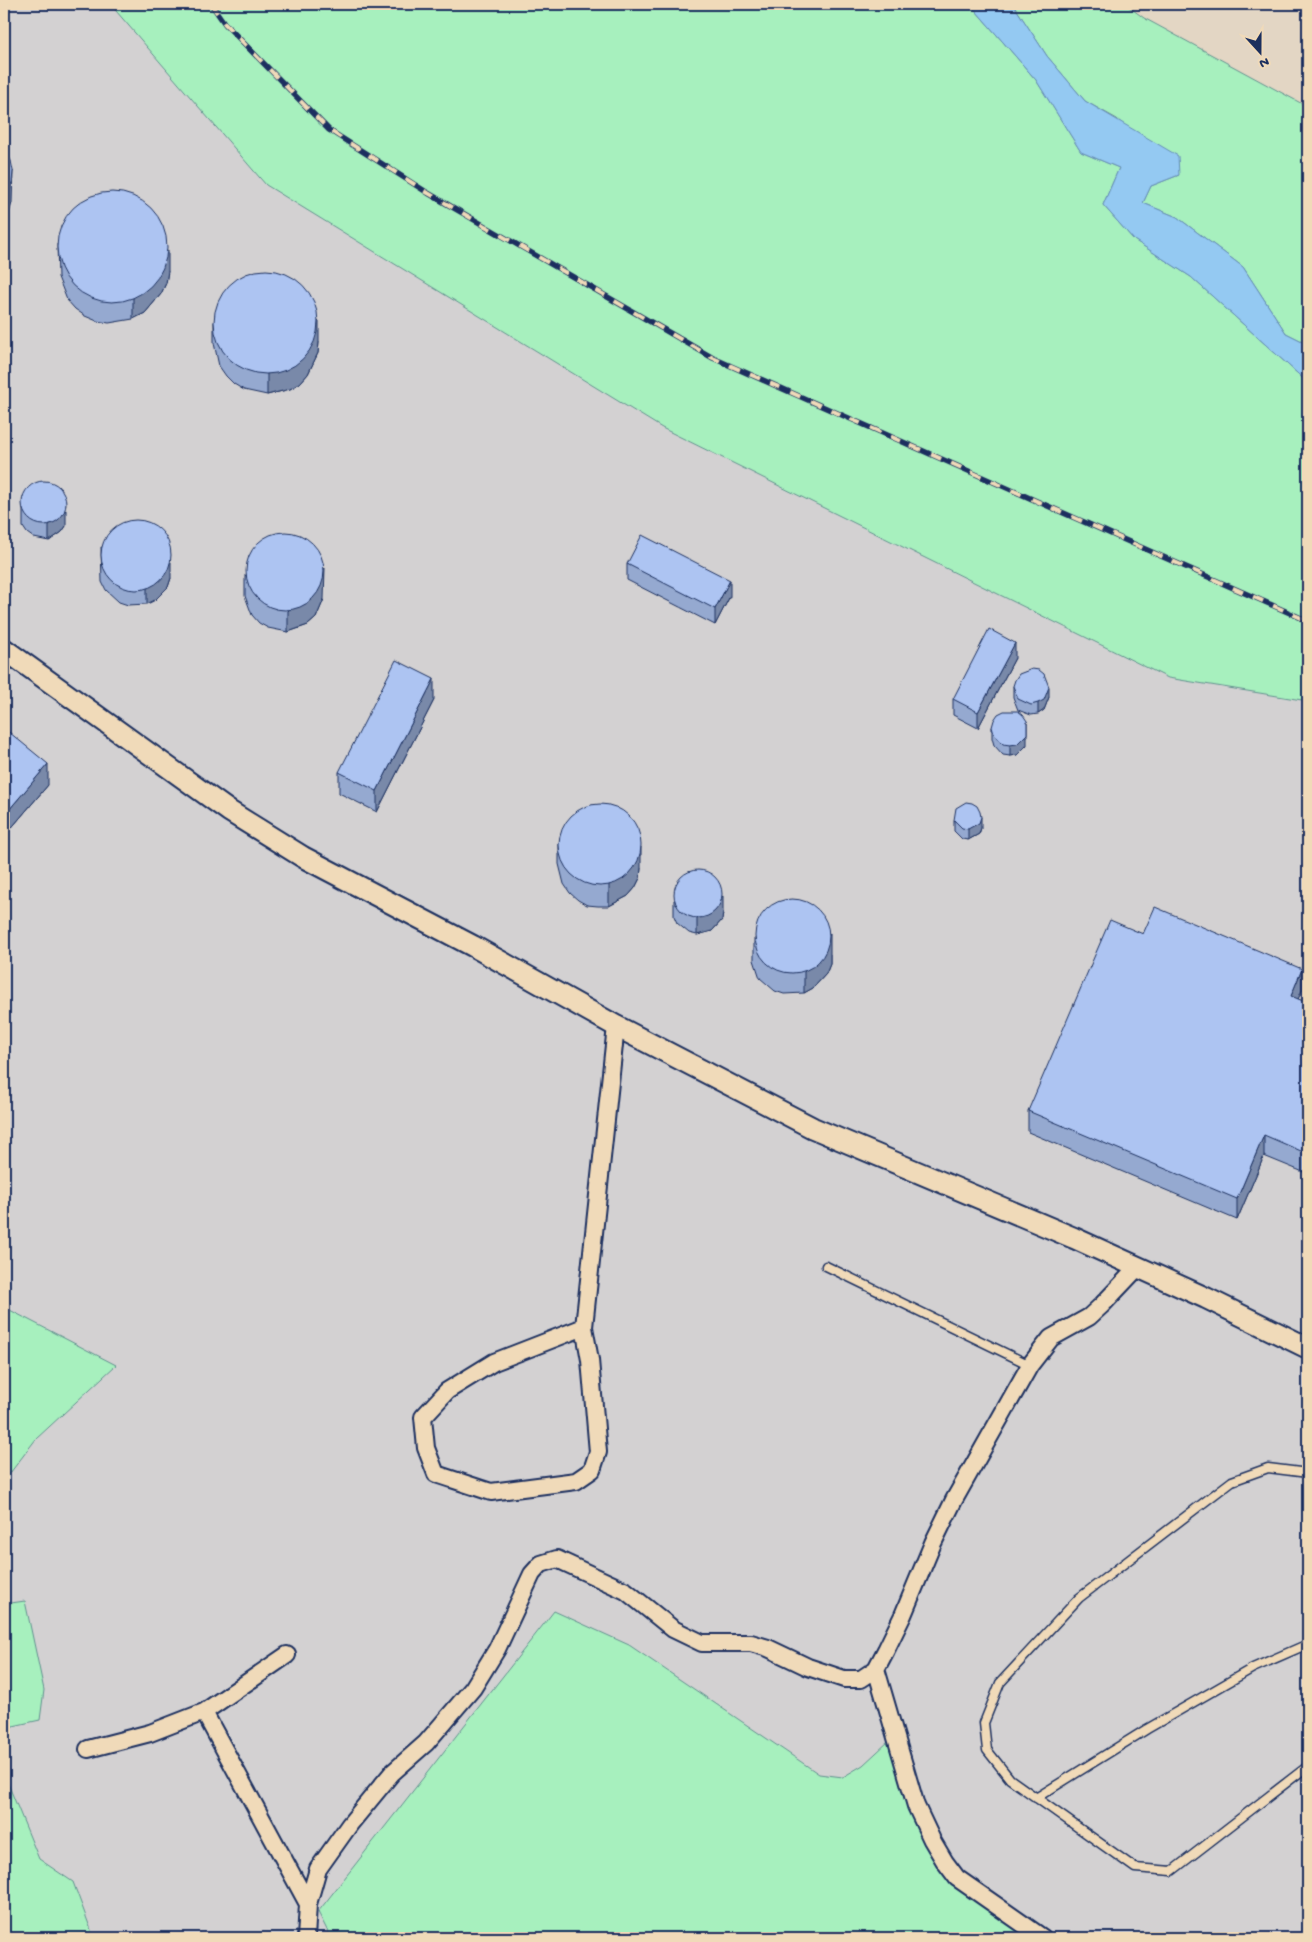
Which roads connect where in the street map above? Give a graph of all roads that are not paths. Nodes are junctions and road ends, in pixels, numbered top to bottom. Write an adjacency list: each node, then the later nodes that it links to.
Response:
1 (4, 648): 2 (street)
2 (616, 1026): 4 (street); 5 (street)
3 (826, 1266): 7 (lane)
4 (1138, 1267): 6 (street); 7 (street)
5 (584, 1327): 5 (street)
6 (1308, 1348)
7 (1030, 1365): 11 (street)
8 (1308, 1474): 15 (lane)
9 (1308, 1644): 15 (lane)
10 (287, 1655): 12 (street)
11 (876, 1669): 16 (street); 18 (street)
12 (204, 1712): 13 (street); 16 (street)
13 (88, 1749)
14 (1308, 1766): 15 (lane)
15 (1036, 1798)
16 (308, 1904): 17 (street)
17 (306, 1938)
18 (1043, 1938)

